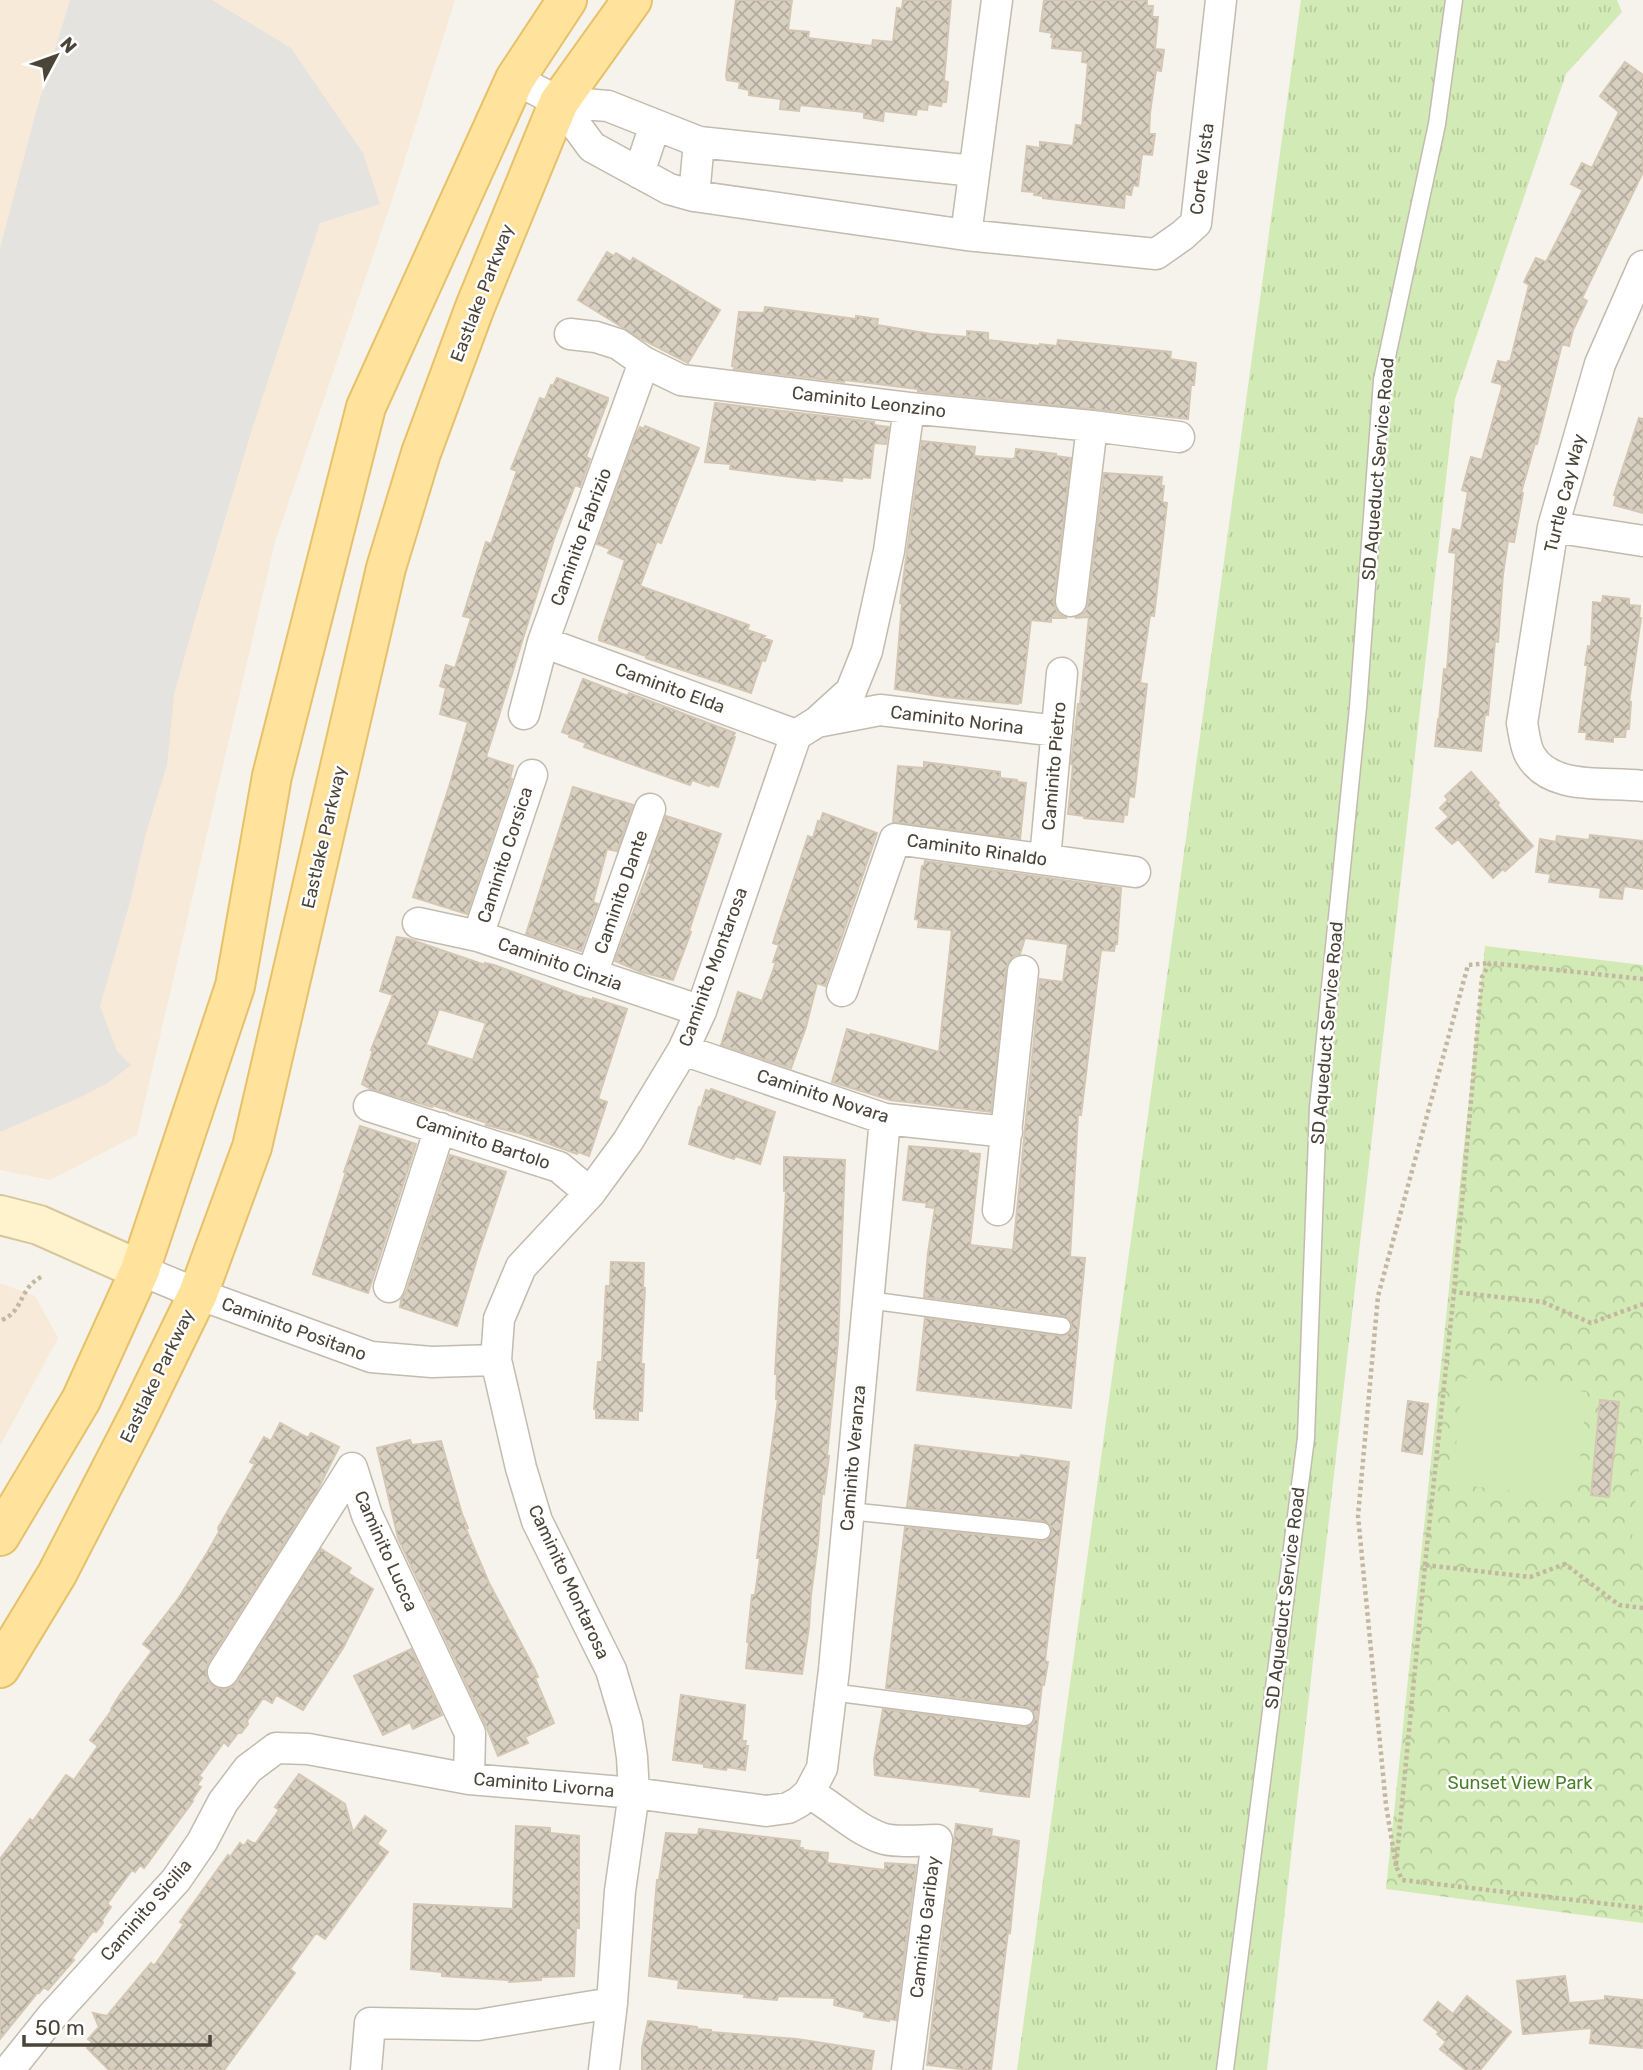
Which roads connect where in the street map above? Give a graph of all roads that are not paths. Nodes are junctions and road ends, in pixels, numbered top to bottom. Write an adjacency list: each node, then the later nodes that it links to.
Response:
1 (567, 0): 6 (main road)
2 (632, 0): 7 (main road, Eastlake Parkway)
3 (998, 0): 10 (street)
4 (1221, 0): 13 (street, Corte Vista)
5 (1454, 0): 69 (lane, SD Aqueduct Service Road)
6 (515, 79): 7 (street, Corte Vista); 47 (main road)
7 (559, 102): 8 (street, Corte Vista); 11 (street, Corte Vista); 49 (main road, Eastlake Parkway)
8 (655, 125): 9 (street, Corte Vista); 11 (street)
9 (699, 142): 10 (street, Corte Vista); 12 (street)
10 (974, 171): 13 (street)
11 (639, 173): 12 (street, Corte Vista)
12 (694, 196): 13 (street, Corte Vista)
13 (966, 235)
14 (1643, 266): 20 (street, Turtle Cay Way)
15 (570, 334): 16 (street, Caminito Leonzino)
16 (644, 362): 17 (street, Caminito Leonzino); 23 (street, Caminito Fabrizio)
17 (909, 408): 18 (street, Caminito Leonzino); 26 (street, Caminito Montarosa)
18 (1092, 426): 19 (street, Caminito Leonzino); 22 (street)
19 (1180, 437)
20 (1553, 527): 21 (street); 29 (street, Turtle Cay Way)
21 (1643, 541)
22 (1070, 601)
23 (543, 642): 25 (street, Caminito Fabrizio); 26 (street, Caminito Elda)
24 (1062, 673): 27 (street, Caminito Pietro)
25 (524, 714)
26 (806, 729): 27 (street, Caminito Norina); 38 (street, Caminito Montarosa)
27 (1057, 731): 31 (street, Caminito Pietro)
28 (532, 775): 34 (street, Caminito Corsica)
29 (1643, 786)
30 (650, 809): 36 (street, Caminito Dante)
31 (1045, 859): 32 (street, Caminito Rinaldo); 37 (street, Caminito Rinaldo)
32 (1135, 872)
33 (418, 923): 34 (street, Caminito Cinzia)
34 (478, 936): 36 (street, Caminito Cinzia)
35 (1023, 971): 43 (street)
36 (592, 974): 38 (street, Caminito Cinzia)
37 (842, 991)
38 (701, 1011): 39 (street, Caminito Montarosa)
39 (683, 1051): 41 (street, Caminito Novara); 44 (street, Caminito Montarosa)
40 (369, 1107): 42 (street, Caminito Bartolo)
41 (885, 1119): 43 (street, Caminito Novara); 50 (street, Caminito Veranza)
42 (440, 1128): 44 (street, Caminito Bartolo); 48 (street)
43 (1007, 1132): 45 (street)
44 (590, 1193): 52 (street, Caminito Montarosa)
45 (998, 1210)
46 (0, 1215): 47 (street)
47 (140, 1270): 49 (street, Caminito Positano); 55 (main road)
48 (389, 1287)
49 (198, 1294): 52 (street, Caminito Positano); 56 (main road, Eastlake Parkway)
50 (868, 1300): 51 (lane); 53 (street, Caminito Veranza)
51 (1062, 1326)
52 (496, 1360): 62 (street, Caminito Montarosa)
53 (849, 1511): 54 (lane); 58 (street, Caminito Veranza)
54 (1042, 1531)
55 (0, 1536)
56 (0, 1668)
57 (223, 1672): 61 (street, Caminito Lucca)
58 (831, 1692): 59 (lane); 63 (street, Caminito Veranza)
59 (1025, 1717)
60 (276, 1748): 61 (street, Caminito Livorna); 65 (street, Caminito Sicilia)
61 (469, 1779): 62 (street, Caminito Livorna)
62 (634, 1793): 63 (street, Caminito Livorna); 64 (street, Caminito Montarosa)
63 (809, 1793): 68 (street, Caminito Garibay)
64 (612, 2003): 66 (street); 67 (street, Caminito Montarosa)
65 (9, 2070)
66 (366, 2070)
67 (604, 2070)
68 (907, 2070)
69 (1225, 2070)

